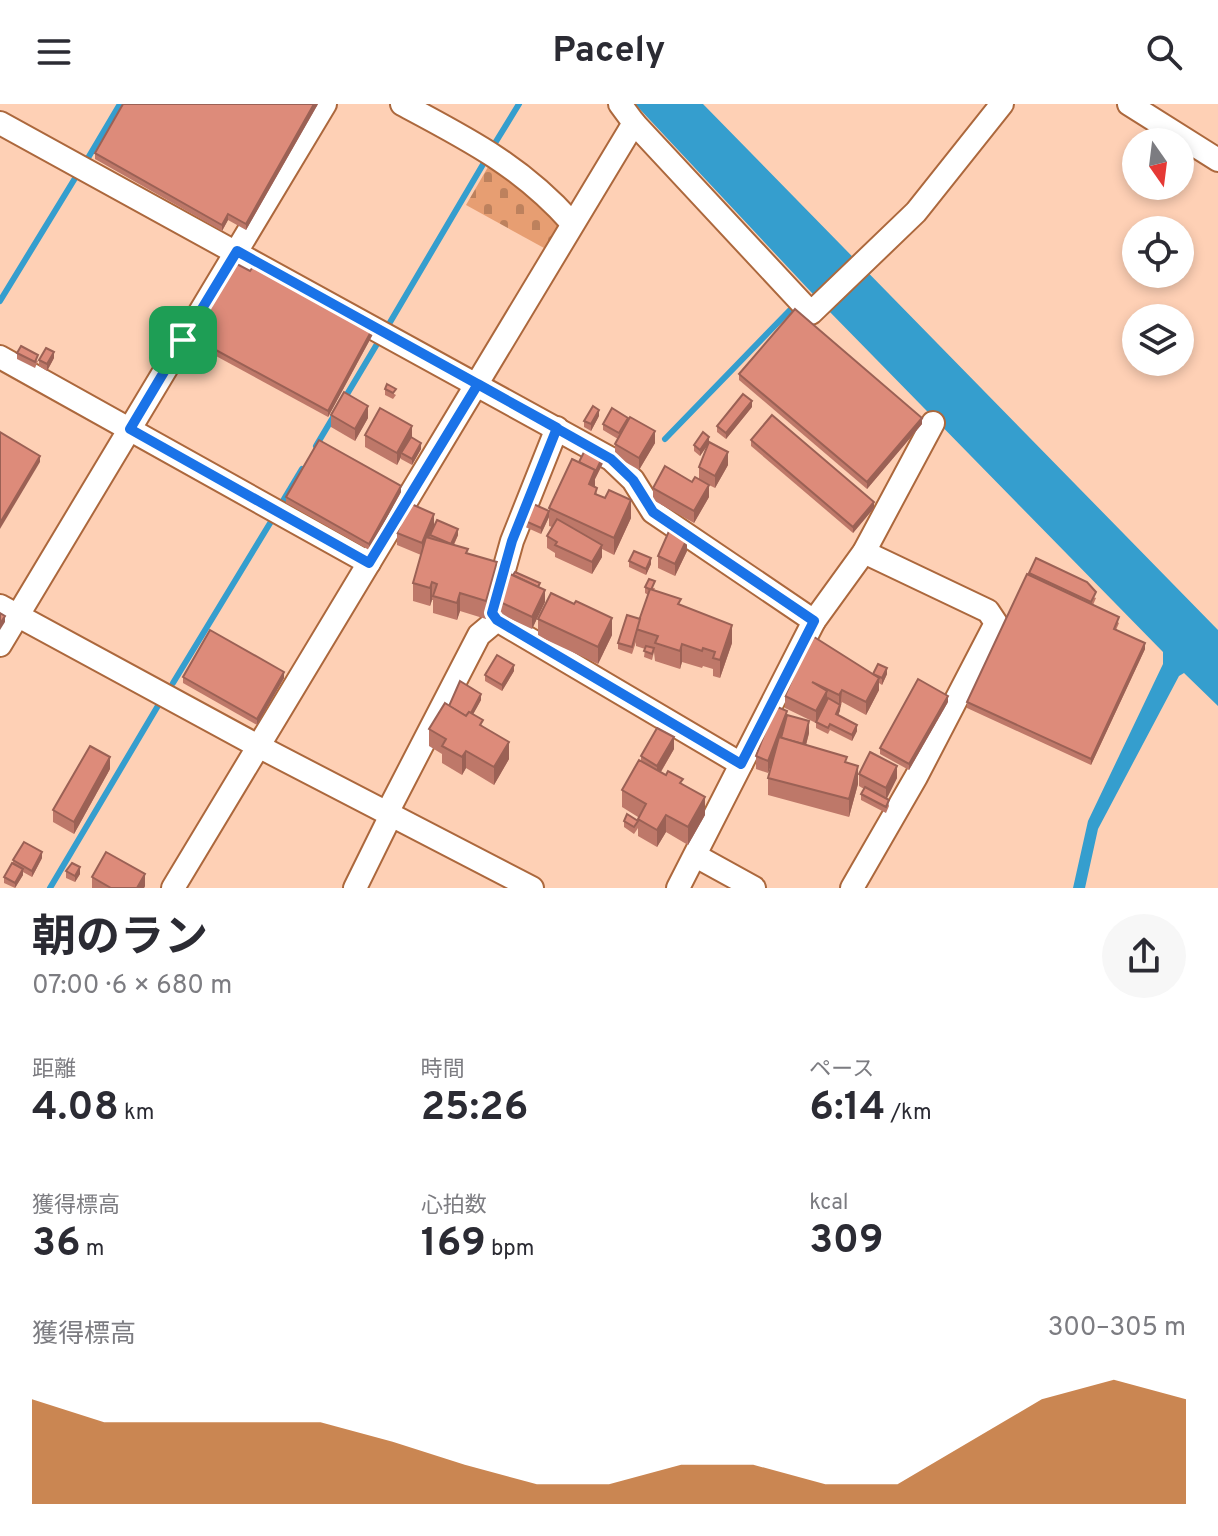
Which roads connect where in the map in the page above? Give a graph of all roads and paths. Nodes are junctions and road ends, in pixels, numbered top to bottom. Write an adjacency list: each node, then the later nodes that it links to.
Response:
1 (325, 104): 10 (street)
2 (402, 104): 9 (street)
3 (620, 104): 7 (street)
4 (1002, 104): 7 (street)
5 (1129, 104): 8 (street)
6 (0, 123): 10 (street)
7 (634, 123): 9 (street)
8 (1218, 160)
9 (571, 222): 12 (street)
10 (237, 251): 12 (street); 15 (street)
11 (0, 357): 15 (street)
12 (478, 384): 14 (street); 17 (street)
13 (933, 423): 16 (street)
14 (557, 428): 19 (street); 20 (street)
15 (130, 429): 17 (street); 18 (street)
16 (864, 552): 20 (street); 31 (street)
17 (369, 563): 22 (street)
18 (9, 610): 21 (street); 22 (street)
19 (497, 620): 23 (street); 24 (street)
20 (814, 621): 23 (street)
21 (0, 645)
22 (258, 746): 24 (street); 26 (street)
23 (741, 764): 25 (street)
24 (389, 814): 27 (street); 28 (street)
25 (696, 856): 29 (street); 30 (street)
26 (173, 888)
27 (355, 888)
28 (532, 888)
29 (678, 888)
30 (754, 888)
31 (852, 888)

